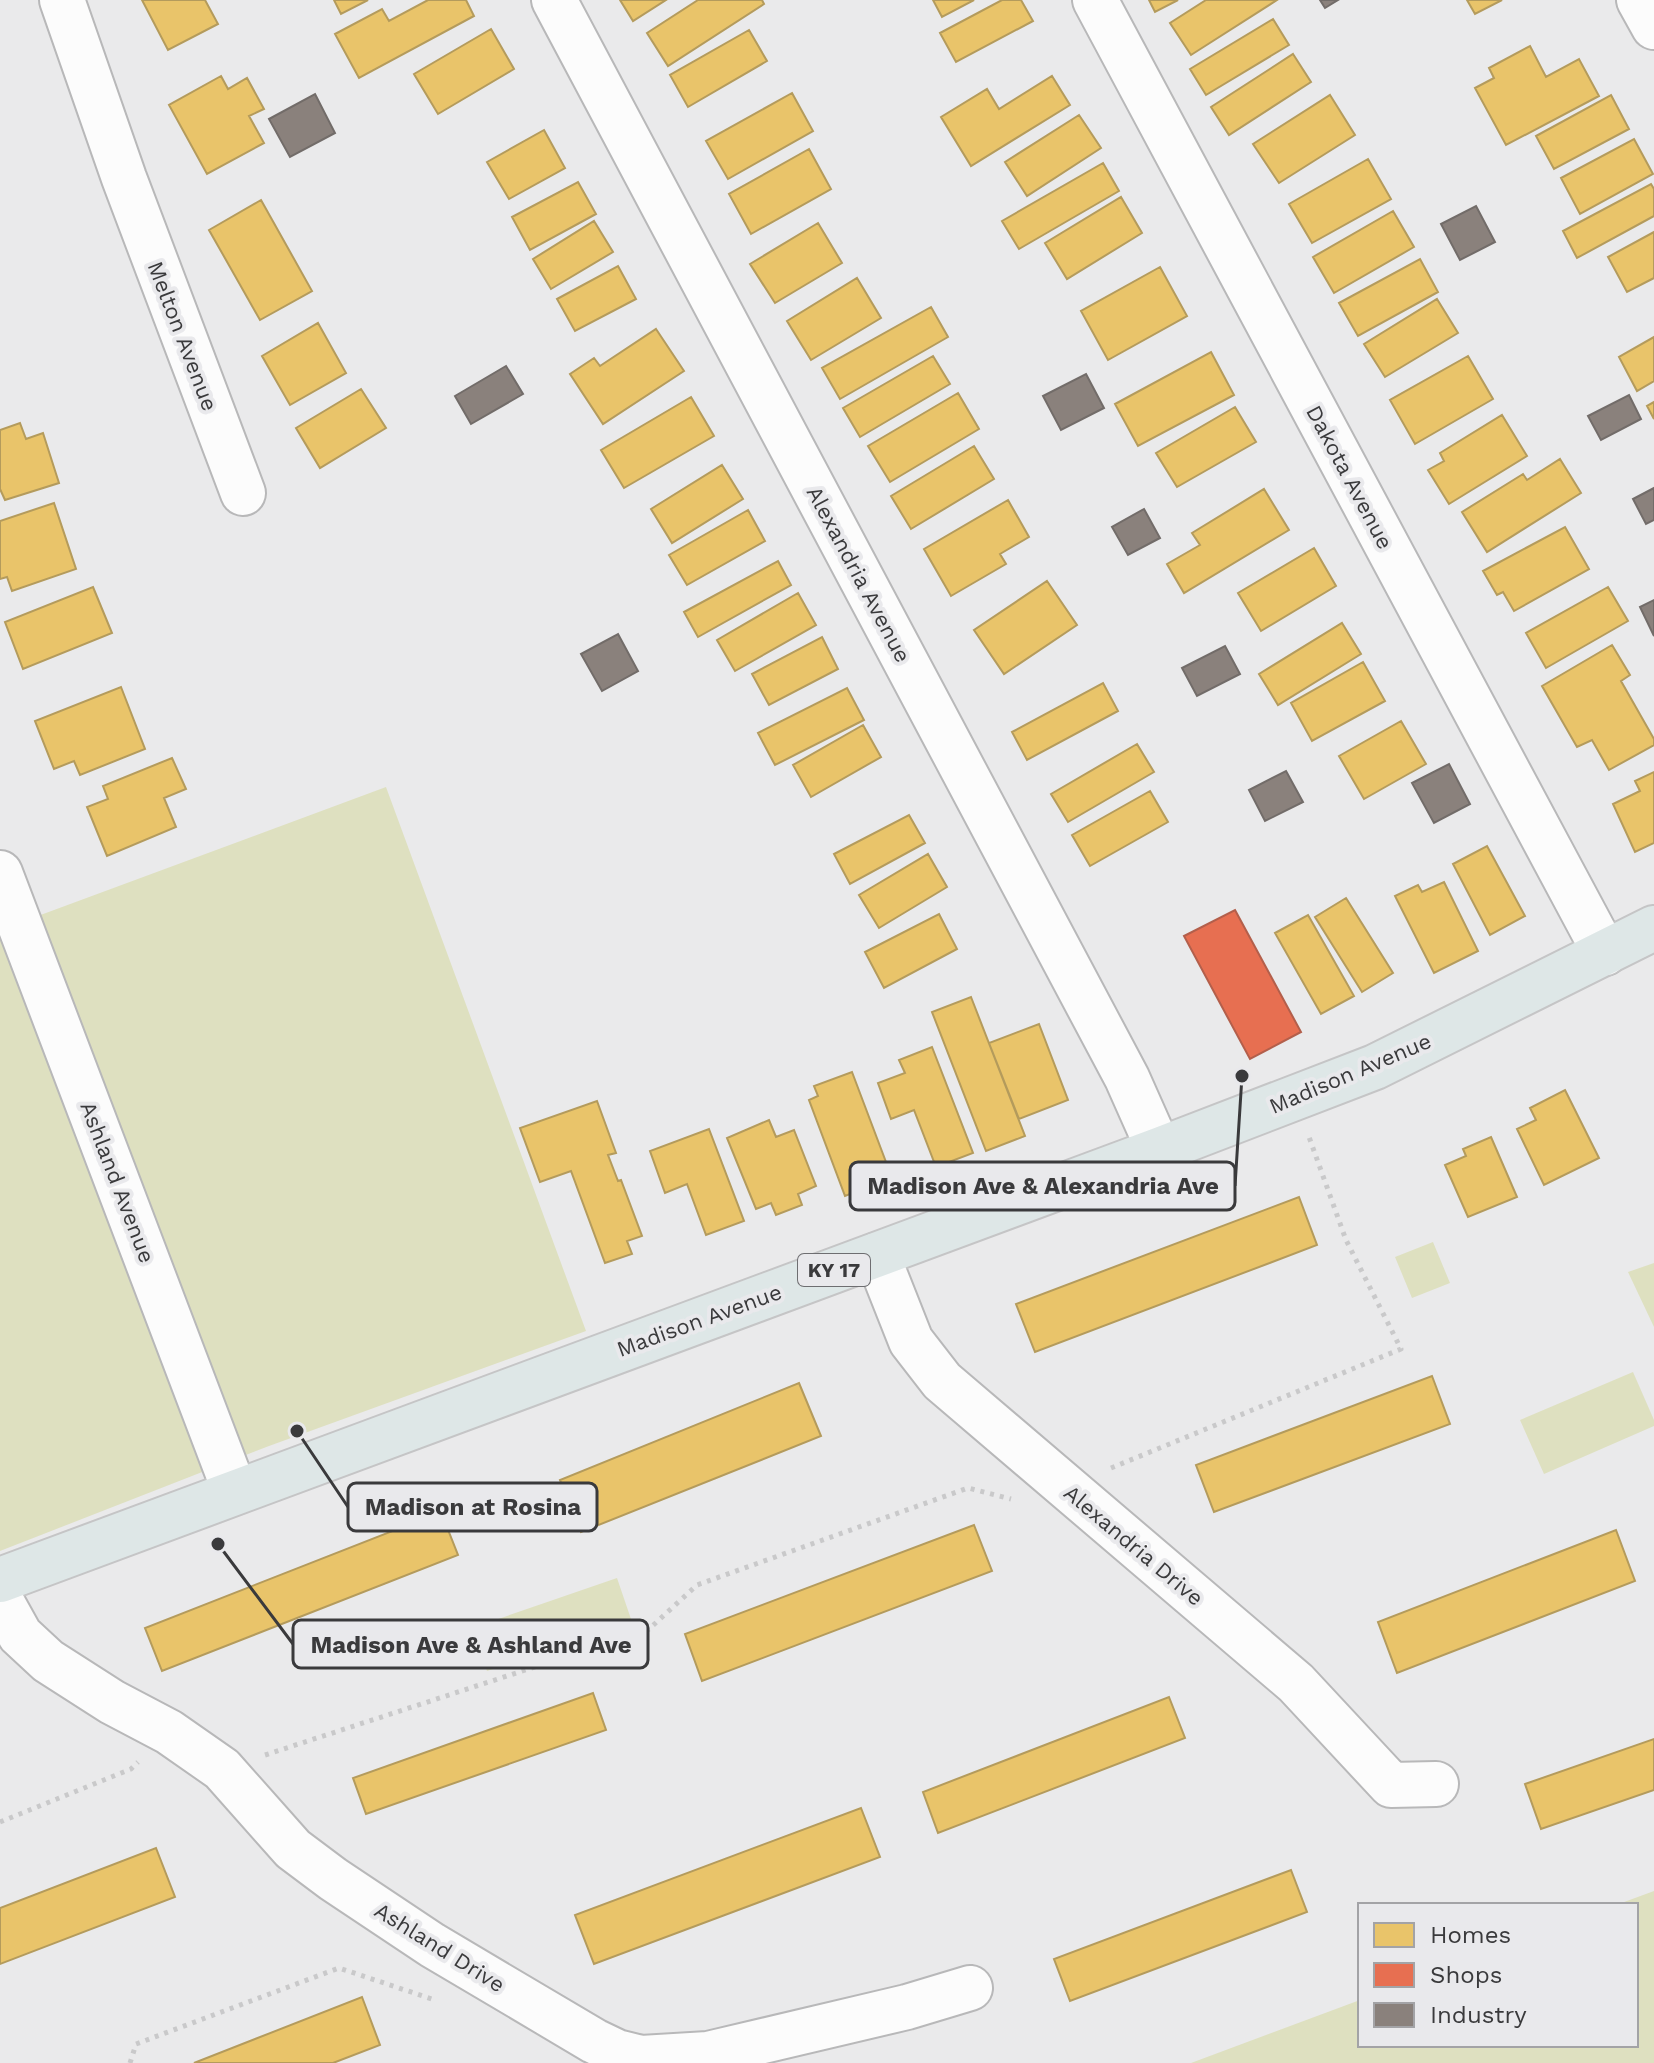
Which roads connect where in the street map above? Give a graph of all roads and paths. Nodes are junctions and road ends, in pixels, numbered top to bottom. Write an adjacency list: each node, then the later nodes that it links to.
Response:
1 (62, 0): 6 (street, Melton Avenue)
2 (554, 0): 11 (street, Alexandria Avenue)
3 (1095, 0): 9 (street, Dakota Avenue)
4 (1639, 0): 5 (street)
5 (1654, 27)
6 (243, 493)
7 (0, 873): 14 (street, Ashland Avenue)
8 (1654, 928): 9 (main road, Madison Avenue / KY 17)
9 (1605, 953): 10 (main road, Madison Avenue / KY 17)
10 (1296, 1098): 11 (main road, Madison Avenue / KY 17); 13 (path)
11 (1159, 1150): 12 (main road, Madison Avenue / KY 17)
12 (877, 1255): 13 (street, Alexandria Drive); 14 (main road, Madison Avenue / KY 17)
13 (1066, 1487): 18 (path); 19 (street, Alexandria Drive)
14 (235, 1492): 15 (main road, Madison Avenue / KY 17)
15 (0, 1580)
16 (0, 1599): 17 (street, Ashland Drive)
17 (169, 1732): 18 (street, Ashland Drive); 20 (path)
18 (222, 1769): 21 (street, Ashland Drive)
19 (1436, 1784)
20 (0, 1822)
21 (482, 1974): 22 (street, Ashland Drive); 23 (path)
22 (970, 1988)
23 (130, 2063)

